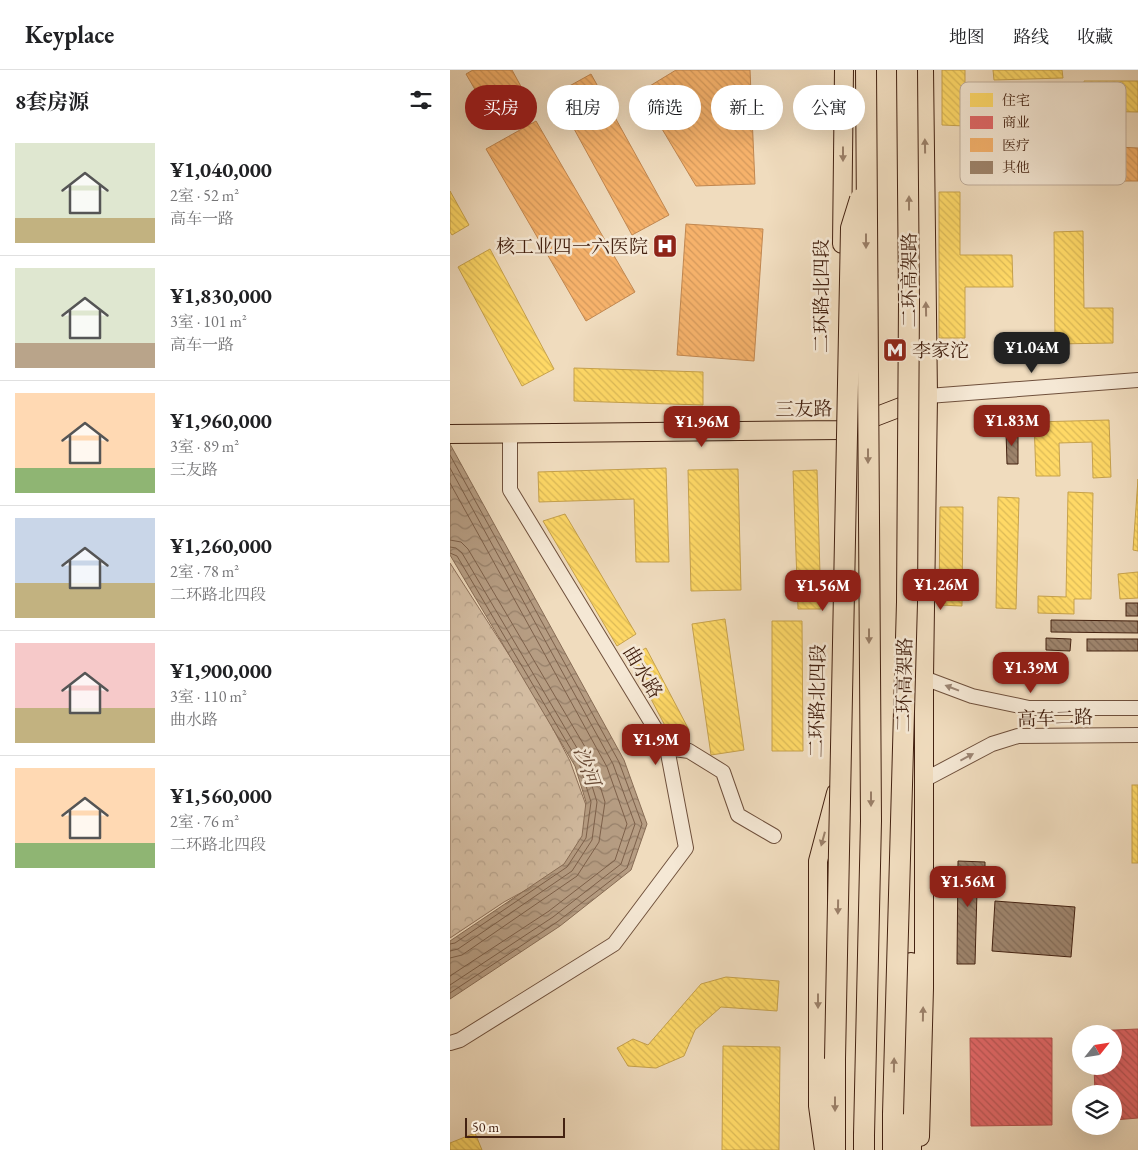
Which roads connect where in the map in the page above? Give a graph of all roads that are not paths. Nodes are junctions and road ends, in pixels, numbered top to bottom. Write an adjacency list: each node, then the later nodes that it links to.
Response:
1 (844, 70): 9 (main road, 二环路北四段, one-way to 9)
2 (866, 70): 5 (highway, 二环高架路, bridge)
3 (907, 70): 6 (highway, 二环高架路, one-way to 3, bridge)
4 (924, 70): 8 (main road, one-way to 4)
5 (866, 178): 20 (highway, one-way to 20, bridge); 21 (highway, 二环高架路, one-way to 21, bridge)
6 (909, 302): 22 (highway, 二环高架路, one-way to 6, bridge); 23 (highway, bridge)
7 (1138, 380): 8 (street)
8 (928, 396): 9 (main road, 三友路); 12 (main road)
9 (841, 430): 11 (main road, 三友路); 19 (main road, 二环路北四段, one-way to 19)
10 (457, 434): 11 (main road, 三友路)
11 (510, 434): 15 (street, 曲水路)
12 (924, 678): 13 (street, 高车二路, one-way to 12); 16 (main road)
13 (1138, 708)
14 (1138, 735): 16 (street, 高车二路, one-way to 14)
15 (667, 748): 17 (street); 18 (street, 曲水路)
16 (924, 780): 24 (main road, one-way to 16)
17 (774, 836)
18 (450, 1044)
19 (824, 1150)
20 (835, 1150)
21 (864, 1150)
22 (893, 1150)
23 (911, 1150)
24 (919, 1150)

